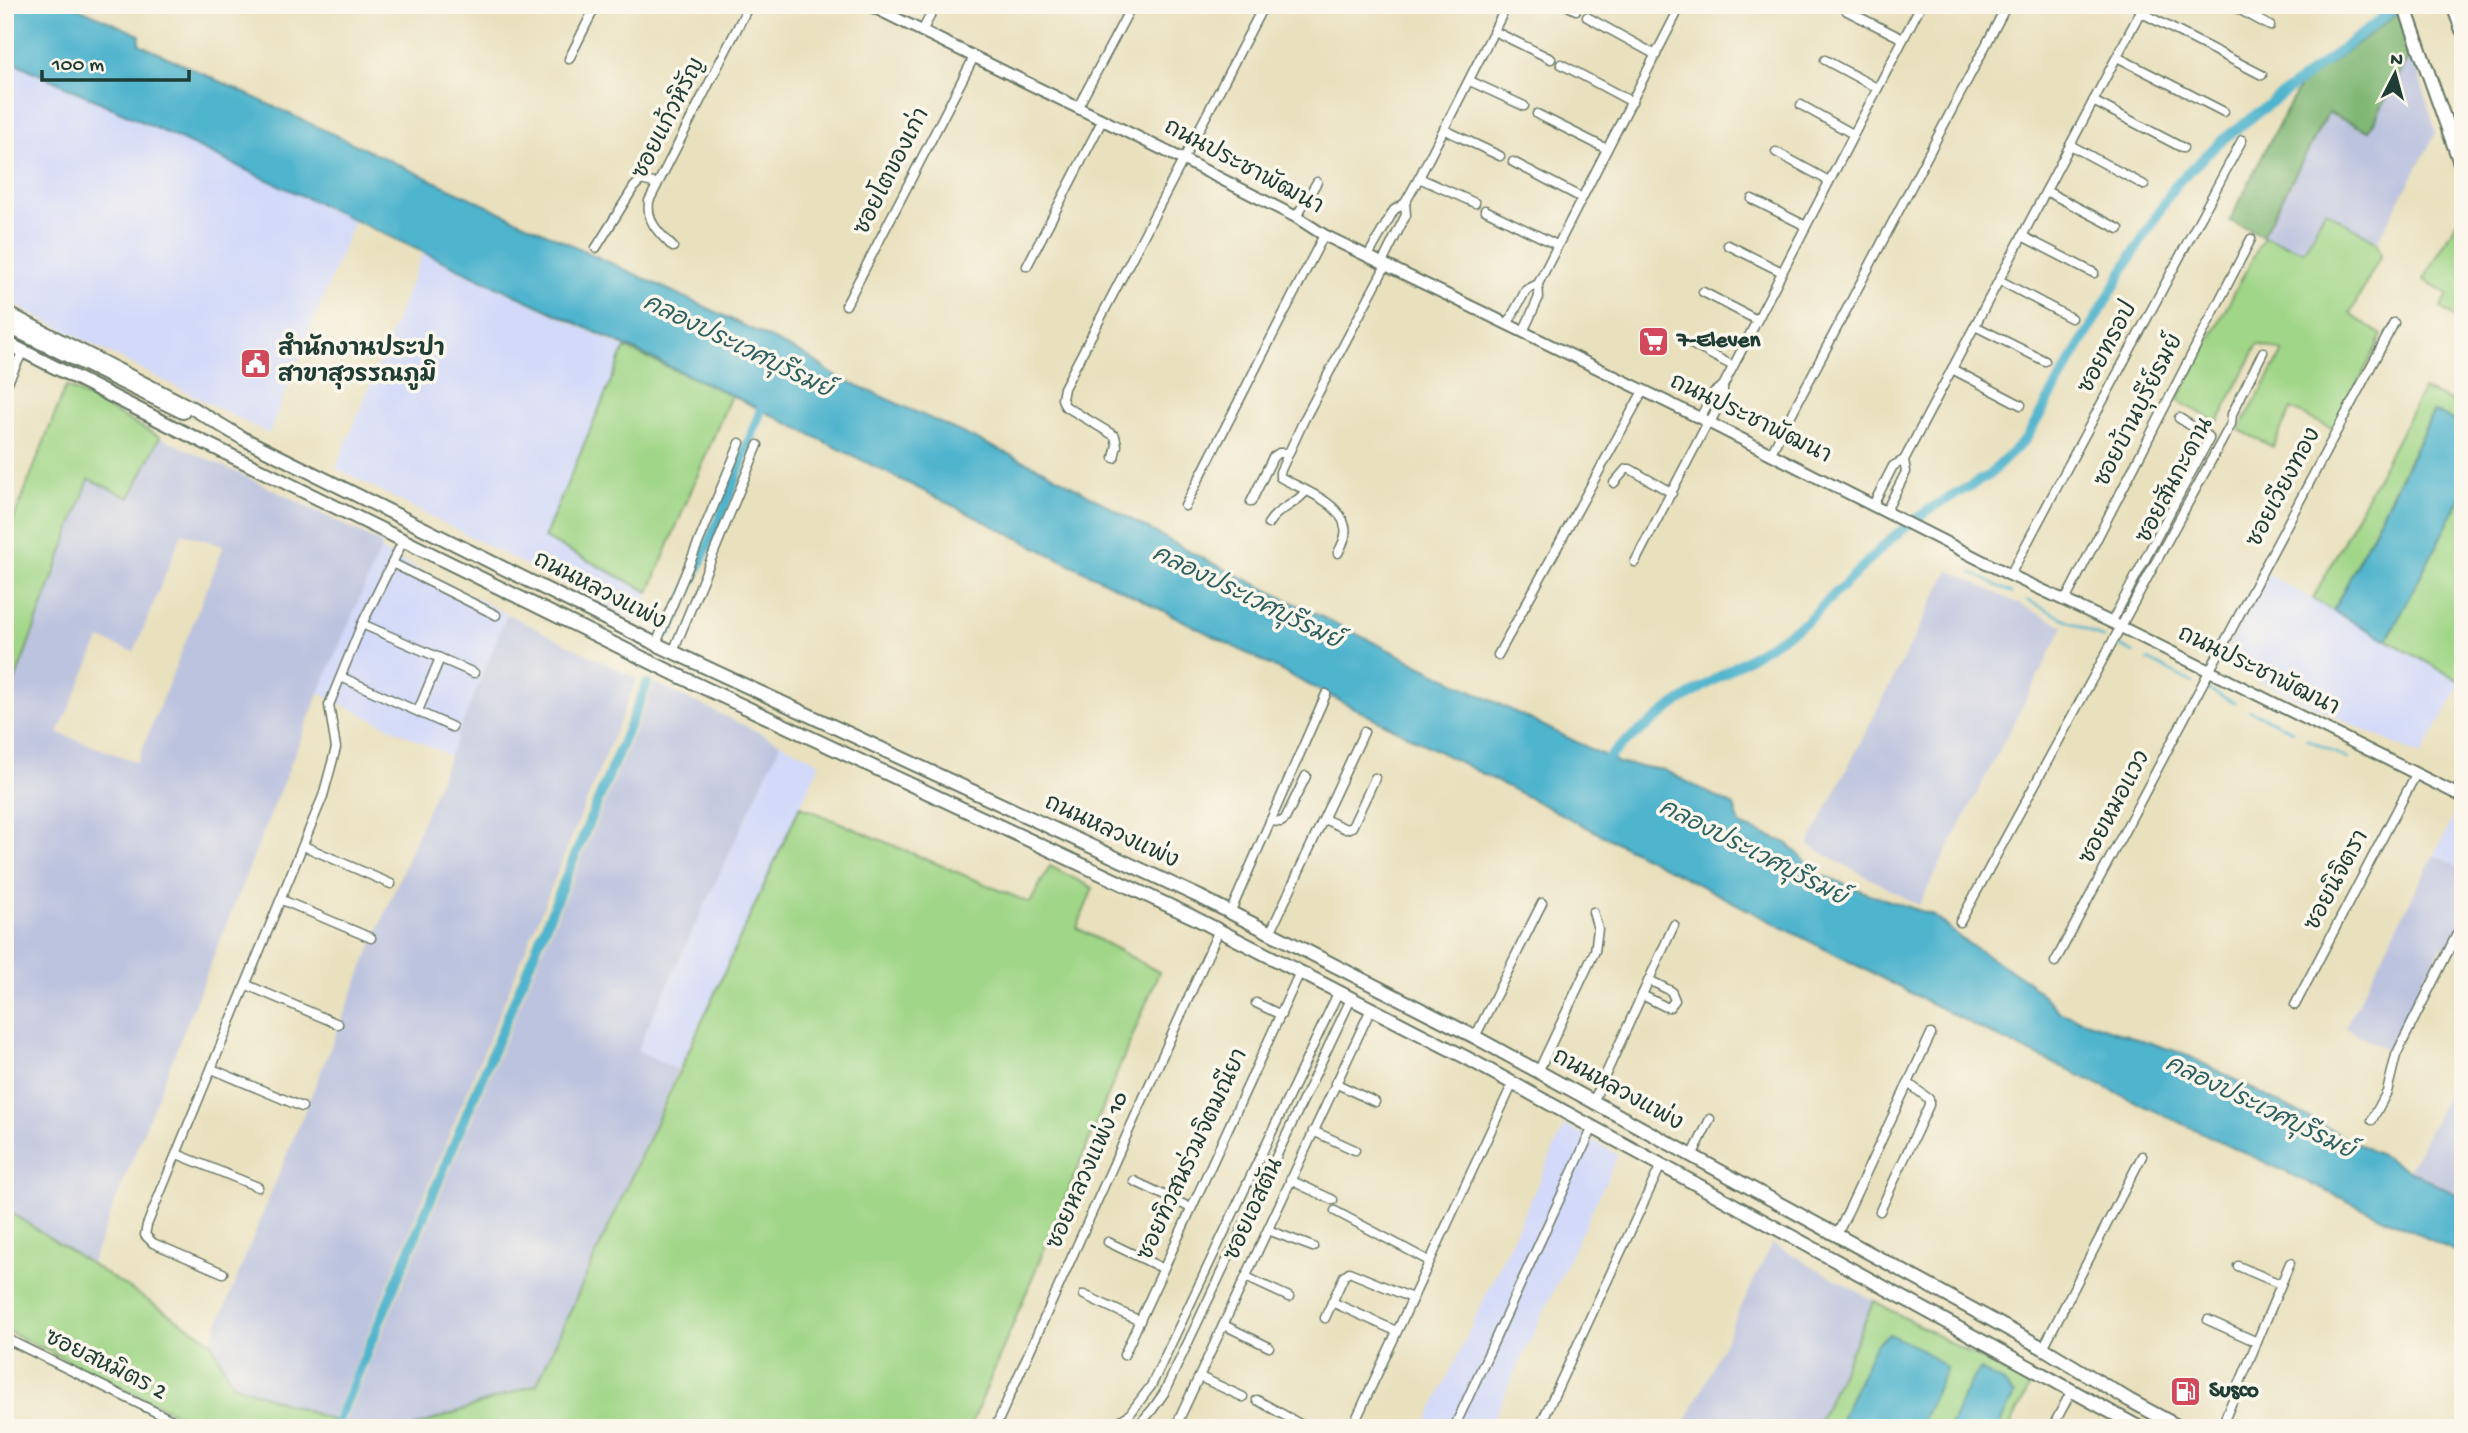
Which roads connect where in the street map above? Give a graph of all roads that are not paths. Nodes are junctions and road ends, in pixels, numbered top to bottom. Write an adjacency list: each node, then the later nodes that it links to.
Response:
1 (596, 5): 27 (street)
2 (749, 5): 56 (street, ซอยแก้วหิรัญ)
3 (869, 5): 21 (street, ถนนประชาพัฒนา)
4 (936, 5): 21 (street)
5 (1132, 5): 38 (street)
6 (1264, 5): 50 (street)
7 (1507, 5): 22 (street)
8 (1566, 5): 16 (street)
9 (1681, 5): 24 (street)
10 (1921, 5): 23 (street)
11 (2007, 5): 107 (street)
12 (2231, 5): 19 (street)
13 (2403, 5): 52 (main road)
14 (2454, 5): 20 (highway)
15 (2142, 9): 26 (street); 31 (street)
16 (1576, 10)
17 (1847, 11): 23 (street)
18 (1587, 17): 24 (street)
19 (2270, 26)
20 (2463, 30)
21 (922, 31): 25 (street, ถนนประชาพัฒนา)
22 (1494, 31): 28 (street); 32 (street)
23 (1903, 40): 33 (street)
24 (1656, 55): 35 (street)
25 (974, 57): 38 (street, ถนนประชาพัฒนา); 82 (street, ซอยโตของเก่า)
26 (2117, 57): 34 (street); 39 (street)
27 (569, 59)
28 (1551, 59)
29 (1825, 60): 33 (street)
30 (1561, 64): 35 (street)
31 (2262, 75)
32 (1470, 81): 37 (street); 42 (street)
33 (1877, 88): 43 (street)
34 (2093, 101): 45 (street); 46 (street)
35 (1632, 102): 47 (street)
36 (1801, 105): 43 (street)
37 (1524, 106)
38 (1078, 107): 41 (street, ถนนประชาพัฒนา)
39 (2224, 112)
40 (1537, 114): 47 (street)
41 (1103, 119): 50 (street, ถนนประชาพัฒนา); 76 (street)
42 (1445, 130): 49 (street); 53 (street)
43 (1853, 134): 54 (street)
44 (2242, 140): 122 (street, ซอยทรอป)
45 (2070, 145): 57 (street); 58 (street)
46 (2183, 148)
47 (1607, 149): 59 (street)
48 (1776, 152): 54 (street)
49 (1500, 156)
50 (1184, 160): 64 (street, ถนนประชาพัฒนา); 108 (street)
51 (1513, 162): 59 (street)
52 (2463, 171)
53 (1419, 178): 61 (street); 62 (street)
54 (1829, 181): 65 (street)
55 (1317, 182): 64 (street)
56 (657, 184): 72 (street, ซอยแก้วหิรัญ); 73 (street)
57 (2144, 185)
58 (2046, 191): 66 (street); 68 (street)
59 (1582, 198): 70 (street)
60 (1752, 199): 65 (street)
61 (1405, 203): 74 (street); 75 (street)
62 (1475, 203)
63 (1485, 210): 70 (street)
64 (1296, 217): 67 (street, ถนนประชาพัฒนา)
65 (1805, 226): 77 (street)
66 (2119, 229)
67 (1324, 235): 74 (street, ถนนประชาพัฒนา); 115 (street)
68 (2022, 236): 78 (street); 79 (street)
69 (2250, 239): 123 (street, ซอยบ้านบุรีย์รมย์)
70 (1557, 245): 80 (street)
71 (1728, 245): 77 (street)
72 (673, 247)
73 (596, 248)
74 (1368, 256): 75 (street, ถนนประชาพัฒนา)
75 (1384, 264): 87 (street, ถนนประชาพัฒนา); 106 (street)
76 (1027, 266)
77 (1782, 272): 85 (street)
78 (2094, 273)
79 (1999, 280): 84 (street); 89 (street)
80 (1538, 284): 87 (street); 90 (street)
81 (1703, 292): 85 (street)
82 (846, 305)
83 (5, 312): 103 (main road, ถนนหลวงแพ่ง)
84 (2071, 318)
85 (1757, 320): 96 (street)
86 (2394, 323): 131 (street, ซอยเวียงทอง)
87 (1507, 325): 90 (street, ถนนประชาพัฒนา)
88 (5, 326): 103 (main road)
89 (1975, 326): 95 (street); 97 (street)
90 (1523, 332): 99 (street, ถนนประชาพัฒนา)
91 (5, 342): 93 (main road, ถนนหลวงแพ่ง)
92 (1693, 345): 96 (street)
93 (23, 351): 98 (street); 118 (main road, ถนนหลวงแพ่ง)
94 (2263, 352): 126 (street, ซอยสันกะดาน)
95 (2045, 361)
96 (1734, 366): 102 (street)
97 (1952, 369): 100 (street); 109 (street)
98 (5, 388)
99 (1643, 391): 102 (street, ถนนประชาพัฒนา); 129 (street)
100 (2021, 405)
101 (2179, 418): 126 (street)
102 (1706, 421): 107 (street, ถนนประชาพัฒนา); 112 (street)
103 (244, 439): 127 (main road, ถนนหลวงแพ่ง)
104 (740, 443): 127 (street)
105 (758, 445): 128 (street)
106 (1289, 453): 111 (street); 113 (street)
107 (1770, 453): 114 (street, ถนนประชาพัฒนา)
108 (1114, 458)
109 (1904, 460): 114 (street); 116 (street)
110 (1614, 483): 112 (street)
111 (1306, 491): 117 (street); 119 (street)
112 (1672, 493): 120 (street)
113 (1251, 502)
114 (1873, 505): 116 (street, ถนนประชาพัฒนา)
115 (1185, 506)
116 (1885, 511): 122 (street, ถนนประชาพัฒนา)
117 (1268, 524)
118 (403, 541): 121 (street); 151 (main road, ถนนหลวงแพ่ง)
119 (1338, 553)
120 (1634, 562)
121 (392, 563): 124 (street); 125 (street)
122 (2010, 575): 123 (street, ถนนประชาพัฒนา)
123 (2065, 601): 126 (street, ถนนประชาพัฒนา)
124 (496, 615)
125 (362, 624): 130 (street); 133 (street)
126 (2115, 625): 131 (street, ถนนประชาพัฒนา); 152 (street)
127 (656, 644): 128 (main road, ถนนหลวงแพ่ง)
128 (673, 652): 146 (main road, ถนนหลวงแพ่ง)
129 (1499, 655)
130 (440, 658): 132 (street); 135 (street)
131 (2209, 671): 138 (street, ถนนประชาพัฒนา); 158 (street, ซอยหมอแวว)
132 (474, 673)
133 (341, 677): 135 (street); 144 (street)
134 (1326, 694): 143 (street)
135 (418, 711): 136 (street)
136 (452, 727)
137 (1364, 732): 142 (street)
138 (2416, 774): 141 (street, ถนนประชาพัฒนา); 166 (street, ซอยนิจิตรา)
139 (1306, 776): 143 (street)
140 (1374, 778): 142 (street)
141 (2463, 797)
142 (1324, 819): 156 (street)
143 (1270, 821): 149 (street)
144 (304, 846): 145 (street); 147 (street)
145 (391, 884)
146 (1200, 897): 149 (main road, ถนนหลวงแพ่ง); 151 (main road)
147 (282, 900): 157 (street); 161 (street)
148 (1542, 903): 171 (street)
149 (1230, 912): 156 (main road, ถนนหลวงแพ่ง)
150 (1593, 912): 176 (street)
151 (1191, 916): 155 (main road, ถนนหลวงแพ่ง)
152 (1960, 922)
153 (2463, 922): 184 (street)
154 (1674, 925): 160 (street)
155 (1219, 930): 159 (main road, ถนนหลวงแพ่ง); 230 (street, ซอยหลวงแพ่ง 10)
156 (1270, 933): 171 (main road, ถนนหลวงแพ่ง)
157 (370, 938)
158 (2056, 962)
159 (1300, 972): 162 (main road, ถนนหลวงแพ่ง); 168 (street, ซอยทิวสนร่วมจิตมณียา)
160 (1649, 980): 163 (street); 163 (street)
161 (247, 985): 169 (street); 175 (street)
162 (1338, 993): 164 (main road, ถนนหลวงแพ่ง); 173 (street)
163 (1642, 995): 181 (street)
164 (1351, 999): 167 (main road, ถนนหลวงแพ่ง); 174 (street)
165 (1256, 1003): 168 (street)
166 (2295, 1005)
167 (1371, 1009): 172 (main road, ถนนหลวงแพ่ง); 177 (street, ซอยเอสตัน)
168 (1281, 1015): 196 (street, ซอยทิวสนร่วมจิตมณียา)
169 (338, 1024)
170 (1931, 1034): 179 (street)
171 (1475, 1037): 172 (main road); 176 (main road, ถนนหลวงแพ่ง)
172 (1465, 1057): 178 (main road, ถนนหลวงแพ่ง)
173 (1306, 1059): 174 (street); 231 (street)
174 (1320, 1065): 232 (street)
175 (212, 1069): 182 (street); 188 (street)
176 (1538, 1072): 181 (main road, ถนนหลวงแพ่ง)
177 (1335, 1083): 180 (street); 186 (street, ซอยเอสตัน)
178 (1513, 1083): 185 (main road, ถนนหลวงแพ่ง); 203 (street)
179 (1908, 1083): 198 (street); 200 (street)
180 (1375, 1102)
181 (1593, 1102): 189 (main road, ถนนหลวงแพ่ง)
182 (302, 1107)
183 (1710, 1119): 189 (street)
184 (2372, 1120)
185 (1594, 1127): 191 (main road, ถนนหลวงแพ่ง); 235 (street)
186 (1313, 1131): 187 (street); 192 (street, ซอยเอสตัน)
187 (1355, 1150)
188 (177, 1154): 194 (street); 207 (street)
189 (1692, 1156): 200 (main road, ถนนหลวงแพ่ง)
190 (2142, 1156): 222 (street)
191 (1661, 1165): 225 (main road, ถนนหลวงแพ่ง); 236 (street)
192 (1290, 1180): 195 (street); 199 (street, ซอยเอสตัน)
193 (1134, 1181): 196 (street)
194 (258, 1187)
195 (1333, 1199)
196 (1191, 1208): 206 (street, ซอยทิวสนร่วมจิตมณียา)
197 (1335, 1211): 203 (street)
198 (1880, 1211)
199 (1268, 1230): 202 (street); 208 (street, ซอยเอสตัน)
200 (1837, 1235): 222 (main road, ถนนหลวงแพ่ง)
201 (1108, 1242): 206 (street)
202 (1313, 1248)
203 (1429, 1261): 212 (street)
204 (2290, 1263): 209 (street)
205 (2238, 1266): 209 (street)
206 (1163, 1268): 216 (street, ซอยทิวสนร่วมจิตมณียา)
207 (223, 1273)
208 (1246, 1277): 211 (street); 217 (street, ซอยเอสตัน)
209 (2280, 1284): 220 (street)
210 (1084, 1295): 216 (street)
211 (1289, 1297)
212 (1412, 1298): 213 (street); 218 (street)
213 (1332, 1302): 214 (street); 218 (street)
214 (1325, 1318)
215 (2208, 1320): 220 (street)
216 (1140, 1321): 223 (street, ซอยทิวสนร่วมจิตมณียา)
217 (1224, 1325): 221 (street); 224 (street, ซอยเอสตัน)
218 (1396, 1331): 234 (street)
219 (5, 1338): 229 (street, ซอยสหมิตร 2)
220 (2257, 1342): 240 (street)
221 (1269, 1347)
222 (2043, 1348): 239 (main road, ถนนหลวงแพ่ง)
223 (1124, 1355)
224 (1200, 1377): 226 (street); 228 (street, ซอยเอสตัน)
225 (2072, 1390): 237 (street); 238 (main road, ถนนหลวงแพ่ง)
226 (1243, 1396)
227 (1257, 1399): 233 (street)
228 (1179, 1426)
229 (188, 1428)
230 (995, 1428)
231 (1108, 1428)
232 (1136, 1428)
233 (1307, 1428)
234 (1352, 1428)
235 (1454, 1428)
236 (1539, 1428)
237 (2052, 1428)
238 (2140, 1428)
239 (2181, 1428)
240 (2221, 1428)

